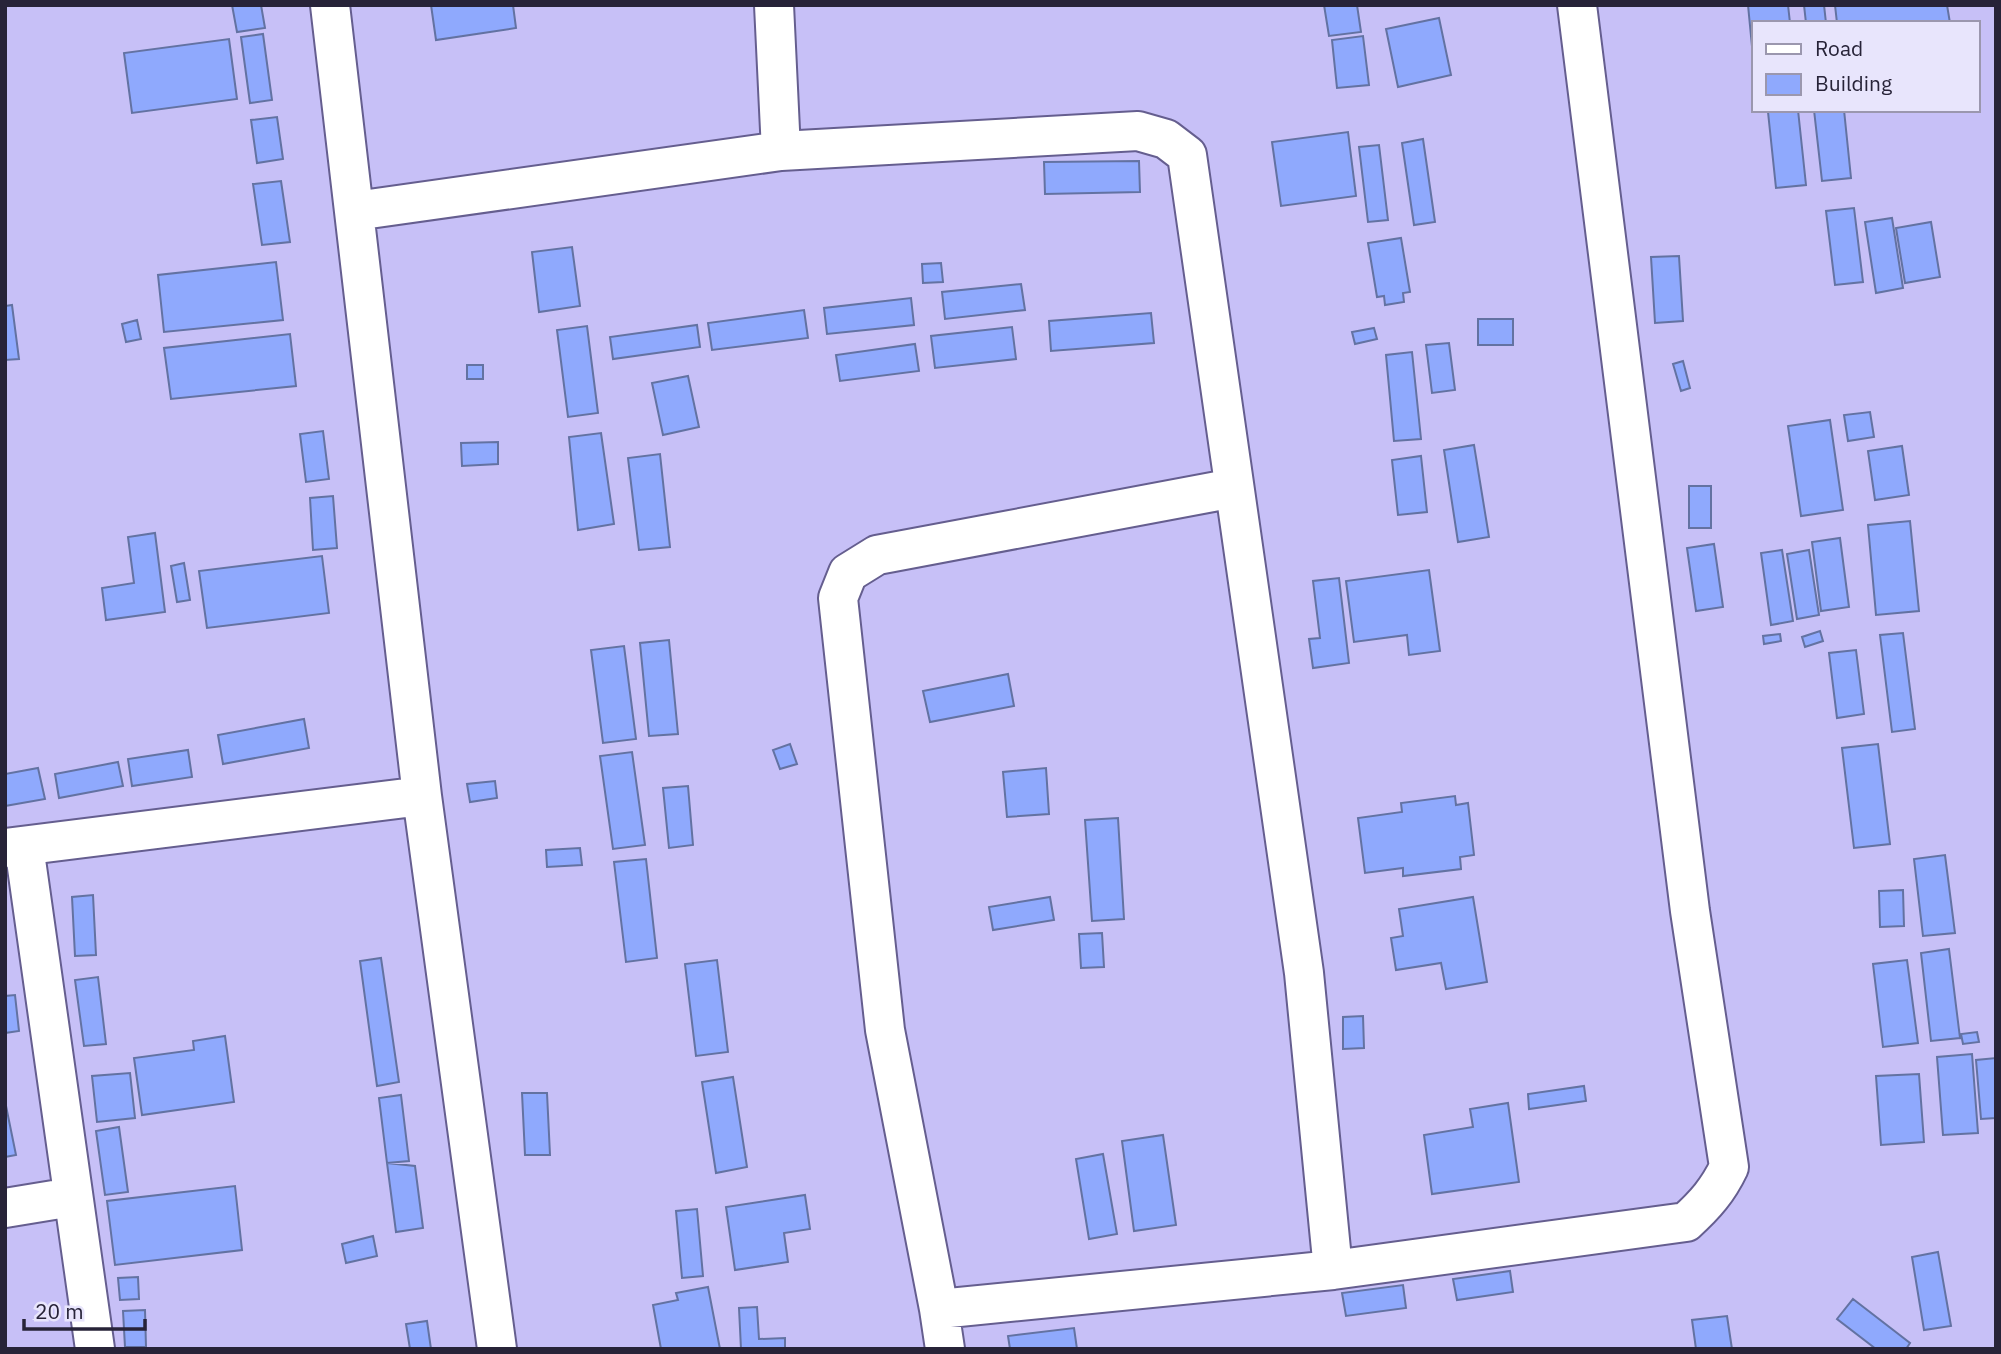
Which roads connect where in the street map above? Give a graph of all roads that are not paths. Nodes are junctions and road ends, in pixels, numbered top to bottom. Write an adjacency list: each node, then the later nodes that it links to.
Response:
1 (330, 5): 5 (street)
2 (774, 5): 4 (street)
3 (1577, 5): 11 (street)
4 (781, 151): 5 (street); 6 (street)
5 (355, 211): 7 (street)
6 (1234, 488): 11 (street); 12 (street)
7 (422, 796): 8 (street); 14 (street)
8 (14, 847): 9 (street)
9 (72, 1197): 10 (street); 13 (street)
10 (5, 1208)
11 (1333, 1270): 12 (street)
12 (939, 1309): 15 (street)
13 (95, 1349)
14 (497, 1349)
15 (945, 1349)

